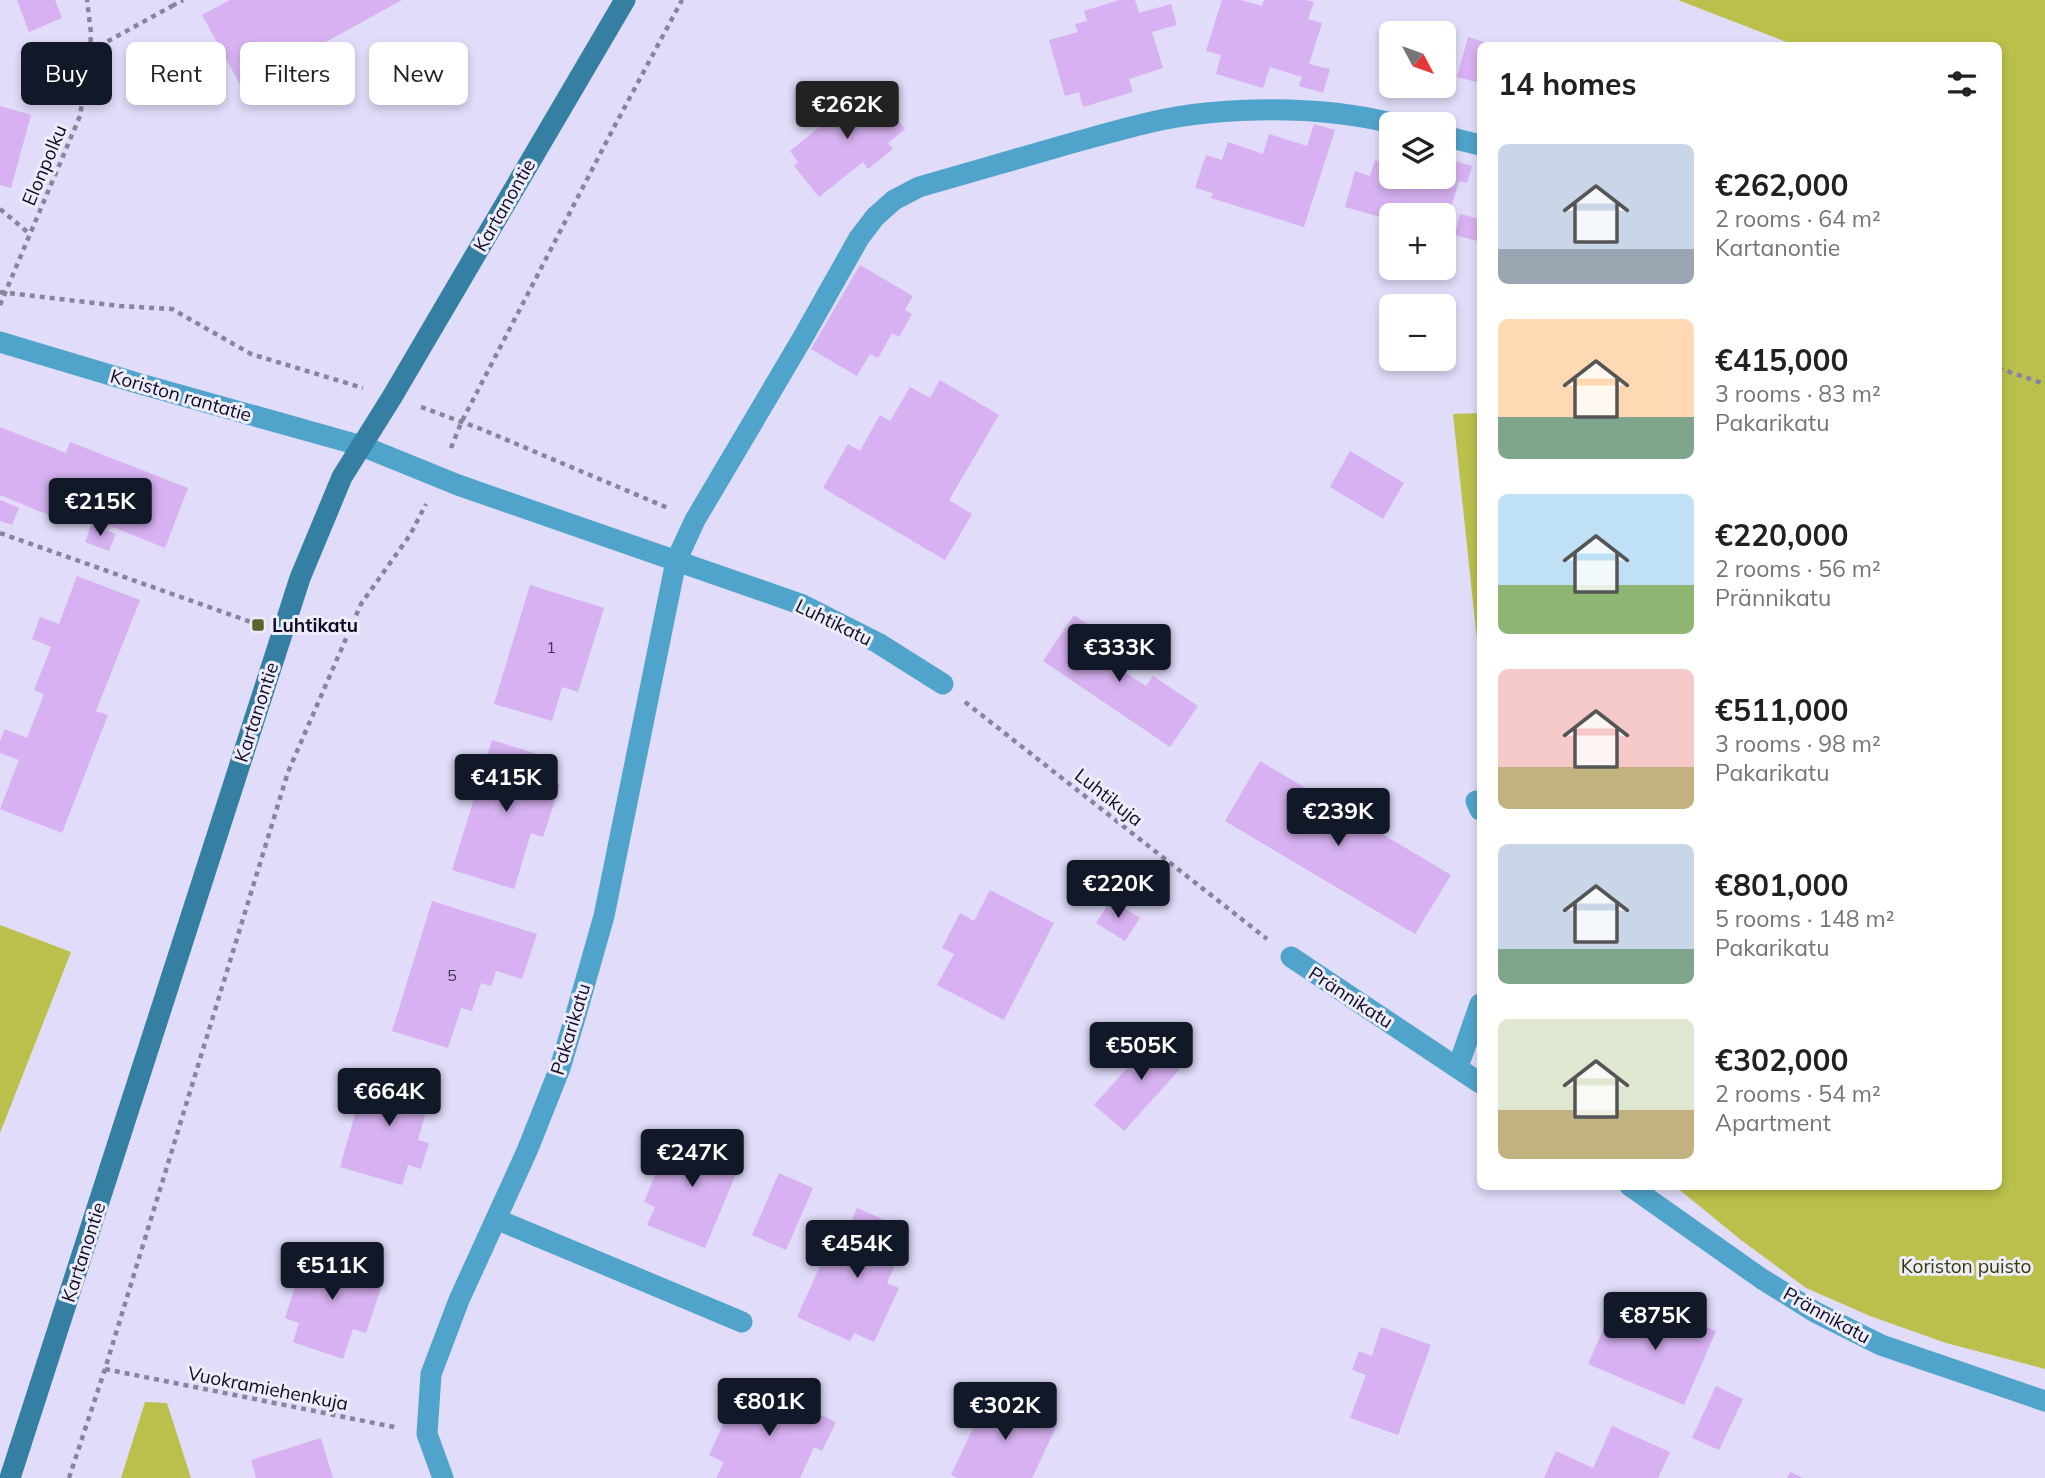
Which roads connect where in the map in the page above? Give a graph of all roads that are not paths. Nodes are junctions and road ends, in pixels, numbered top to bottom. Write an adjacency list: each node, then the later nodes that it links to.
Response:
1 (625, 0): 6 (street, Kartanontie)
2 (1379, 120): 7 (street, Pakarikatu)
3 (1456, 139): 4 (street)
4 (1477, 144)
5 (0, 341): 6 (street, Koriston rantatie)
6 (362, 446): 7 (street, Luhtikatu); 17 (street, Kartanontie)
7 (676, 561): 8 (street, Luhtikatu); 14 (street, Pakarikatu)
8 (943, 684)
9 (1291, 957): 11 (street, Prännikatu)
10 (1477, 1013): 11 (street)
11 (1458, 1068): 12 (street, Prännikatu)
12 (1477, 1081)
13 (1636, 1190): 16 (street, Prännikatu)
14 (496, 1219): 15 (street); 18 (street, Pakarikatu)
15 (742, 1322)
16 (2045, 1401)
17 (10, 1478)
18 (443, 1478)

